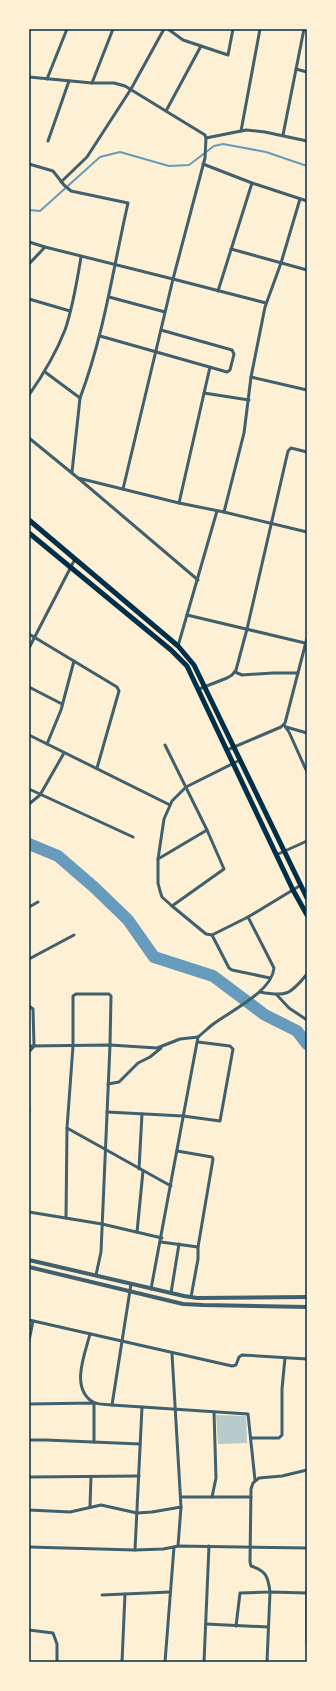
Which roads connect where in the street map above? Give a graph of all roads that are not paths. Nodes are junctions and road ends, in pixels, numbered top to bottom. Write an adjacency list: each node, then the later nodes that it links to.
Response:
1 (67, 29): 12 (street)
2 (113, 29): 14 (street)
3 (164, 29): 15 (street)
4 (168, 29): 8 (street)
5 (234, 29): 8 (street)
6 (260, 29): 17 (street)
7 (304, 29): 9 (street)
8 (201, 46): 16 (street)
9 (296, 69): 10 (street); 18 (street)
10 (307, 72)
11 (29, 77): 12 (street)
12 (47, 79): 13 (street)
13 (68, 81): 14 (street); 21 (street)
14 (92, 83): 15 (street)
15 (131, 89): 16 (street); 24 (street)
16 (166, 111): 19 (street)
17 (241, 131): 18 (street); 19 (street)
18 (283, 135): 20 (street)
19 (206, 138): 23 (street)
20 (307, 140)
21 (48, 141)
22 (29, 164): 24 (street)
23 (204, 164): 25 (street); 36 (street)
24 (61, 182): 34 (street)
25 (252, 183): 26 (street); 30 (street)
26 (300, 199): 27 (street); 32 (street)
27 (307, 201)
28 (29, 242): 29 (street)
29 (45, 248): 31 (street); 33 (street)
30 (231, 249): 32 (street); 37 (street)
31 (81, 257): 34 (street); 41 (street)
32 (281, 263): 35 (street); 40 (street)
33 (29, 264)
34 (115, 266): 36 (street); 38 (street)
35 (307, 270)
36 (173, 279): 37 (street); 42 (street)
37 (218, 291): 40 (street)
38 (109, 297): 42 (street); 44 (street)
39 (29, 299): 41 (street)
40 (266, 303): 48 (street)
41 (70, 310): 47 (street)
42 (165, 312): 43 (street)
43 (161, 330): 45 (street); 46 (street)
44 (100, 336): 45 (street); 52 (street)
45 (155, 353): 46 (street); 58 (street)
46 (210, 368): 50 (street)
47 (45, 372): 51 (street); 52 (street)
48 (251, 377): 49 (street); 53 (street)
49 (307, 390)
50 (204, 393): 53 (street); 59 (street)
51 (29, 395)
52 (80, 398): 56 (street)
53 (249, 400): 61 (street)
54 (29, 438): 56 (street)
55 (307, 452): 63 (street)
56 (72, 472): 57 (street)
57 (78, 478): 58 (street); 69 (street)
58 (123, 489): 59 (street)
59 (178, 503): 60 (street)
60 (217, 511): 61 (street); 69 (street)
61 (224, 512): 63 (street)
62 (29, 520): 64 (main road)
63 (272, 523): 65 (street); 71 (street)
64 (35, 525): 66 (street); 67 (main road)
65 (307, 532)
66 (29, 534): 68 (main road)
67 (75, 559): 68 (street); 75 (main road)
68 (71, 567): 73 (street); 83 (main road)
69 (198, 580): 70 (street)
70 (187, 615): 71 (street); 75 (street)
71 (247, 629): 76 (street); 79 (street)
72 (29, 634): 73 (street)
73 (34, 638): 77 (street); 78 (street)
74 (307, 638): 76 (street)
75 (178, 646): 81 (main road)
76 (306, 646): 80 (street)
77 (29, 648)
78 (74, 661): 84 (street); 95 (street)
79 (235, 672): 80 (street); 81 (street)
80 (298, 673): 85 (street)
81 (206, 686): 83 (street); 90 (main road)
82 (29, 687): 84 (street)
83 (199, 690): 91 (main road)
84 (62, 704): 88 (street)
85 (285, 726): 86 (street); 90 (street); 96 (street)
86 (307, 733)
87 (29, 735): 88 (street)
88 (47, 744): 92 (street)
89 (165, 745): 97 (street)
90 (236, 748): 91 (street); 93 (main road)
91 (227, 750): 94 (main road)
92 (64, 753): 95 (street); 99 (street)
93 (241, 760): 94 (street); 105 (main road)
94 (233, 763): 97 (street); 106 (main road)
95 (97, 768): 101 (street)
96 (307, 772)
97 (186, 787): 101 (street); 102 (street)
98 (29, 789): 99 (street)
99 (40, 795): 100 (street); 103 (street)
100 (29, 804)
101 (170, 805): 107 (street)
102 (207, 830): 107 (street); 112 (street)
103 (133, 837)
104 (307, 841): 105 (street)
105 (284, 852): 106 (street); 108 (main road)
106 (276, 855): 109 (main road)
107 (158, 859): 112 (street)
108 (301, 885): 109 (street); 110 (main road)
109 (293, 890): 114 (main road); 115 (street)
110 (307, 898)
111 (38, 902): 113 (street)
112 (172, 906): 117 (street)
113 (29, 907)
114 (307, 916)
115 (248, 917): 117 (street); 120 (street)
116 (74, 935): 118 (street)
117 (212, 935): 120 (street)
118 (29, 959)
119 (307, 974): 122 (street)
120 (270, 978): 121 (street)
121 (258, 993): 122 (street); 125 (street)
122 (277, 995): 124 (street)
123 (29, 1006): 129 (street)
124 (307, 1020)
125 (198, 1038): 126 (street); 131 (street)
126 (198, 1042): 138 (street); 138 (street)
127 (110, 1045): 130 (street); 130 (street); 131 (street); 133 (street)
128 (29, 1046): 129 (street)
129 (34, 1046): 130 (street); 132 (street)
130 (74, 1046): 139 (street)
131 (161, 1048): 133 (street)
132 (29, 1052)
133 (108, 1084): 136 (street)
134 (29, 1107): 135 (street)
135 (29, 1112)
136 (107, 1112): 137 (street); 140 (street)
137 (142, 1114): 138 (street); 142 (street)
138 (183, 1116): 141 (street)
139 (67, 1128): 140 (street); 146 (street)
140 (105, 1150): 142 (street); 147 (street)
141 (177, 1151): 144 (street); 151 (street)
142 (139, 1169): 143 (street)
143 (143, 1171): 144 (street); 148 (street)
144 (171, 1186): 149 (street)
145 (29, 1212): 146 (street)
146 (66, 1218): 147 (street)
147 (102, 1224): 148 (street); 154 (street)
148 (137, 1232): 149 (street)
149 (161, 1240): 150 (street); 157 (street)
150 (179, 1244): 151 (street); 159 (street)
151 (198, 1247): 161 (street)
152 (29, 1260): 154 (street)
153 (29, 1267): 158 (street)
154 (96, 1275): 155 (street)
155 (131, 1284): 156 (street); 158 (street)
156 (142, 1287): 157 (street); 160 (street)
157 (151, 1289): 159 (street)
158 (130, 1292): 160 (street); 167 (street)
159 (171, 1293): 161 (street)
160 (140, 1294): 163 (street)
161 (191, 1297): 162 (street)
162 (307, 1297)
163 (307, 1307)
164 (31, 1321): 165 (street); 166 (street)
165 (90, 1334): 167 (street); 171 (street)
166 (29, 1341)
167 (121, 1342): 168 (street); 173 (street)
168 (172, 1354): 169 (street); 175 (street)
169 (285, 1358): 170 (street); 177 (street)
170 (307, 1359)
171 (94, 1403): 172 (street); 173 (street); 179 (street)
172 (29, 1404)
173 (112, 1405): 174 (street)
174 (142, 1407): 175 (street); 180 (street)
175 (176, 1409): 176 (street); 186 (street)
176 (214, 1412): 177 (street); 187 (street)
177 (251, 1438): 185 (street)
178 (29, 1440): 179 (street)
179 (94, 1442): 180 (street)
180 (140, 1444): 182 (street)
181 (307, 1470): 185 (street)
182 (139, 1476): 184 (street); 192 (street)
183 (29, 1477): 184 (street)
184 (90, 1477): 189 (street)
185 (255, 1480): 188 (street)
186 (181, 1497): 187 (street); 190 (street)
187 (212, 1497): 188 (street)
188 (251, 1497): 197 (street)
189 (90, 1506): 191 (street); 192 (street)
190 (181, 1507): 192 (street); 193 (street)
191 (29, 1510)
192 (137, 1513): 199 (street)
193 (178, 1546): 194 (street); 196 (street)
194 (209, 1546): 197 (street); 206 (street)
195 (29, 1547): 199 (street)
196 (174, 1547): 199 (street); 201 (street)
197 (250, 1547): 198 (street); 202 (street)
198 (307, 1548)
199 (135, 1550)
200 (307, 1588): 203 (street)
201 (170, 1592): 204 (street); 213 (street)
202 (270, 1592): 203 (street); 207 (street); 208 (street)
203 (307, 1593): 210 (street)
204 (125, 1594): 205 (street); 212 (street)
205 (102, 1595)
206 (206, 1624): 207 (street); 214 (street)
207 (236, 1626): 208 (street)
208 (268, 1627): 215 (street)
209 (29, 1630): 211 (street)
210 (307, 1644)
211 (57, 1662)
212 (122, 1662)
213 (165, 1662)
214 (204, 1662)
215 (267, 1662)

